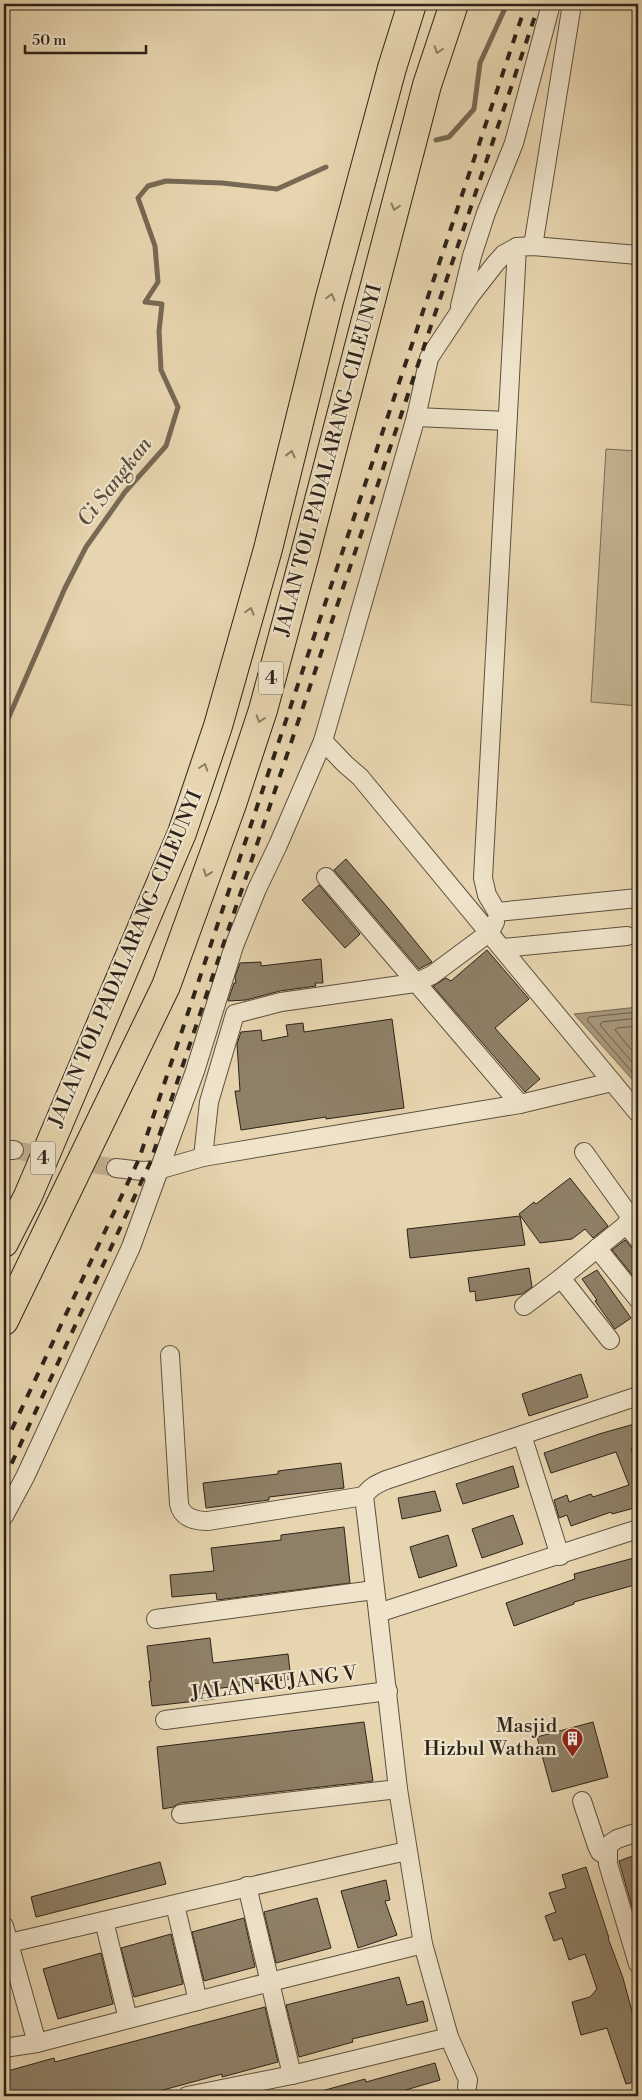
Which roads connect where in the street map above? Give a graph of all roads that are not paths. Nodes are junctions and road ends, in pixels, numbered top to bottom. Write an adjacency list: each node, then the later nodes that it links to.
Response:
1 (412, 4): 18 (highway, JALAN TOL PADALARANG–CILEUNYI / 4, one-way to 1)
2 (454, 4): 34 (highway, JALAN TOL PADALARANG–CILEUNYI / 4, one-way to 34)
3 (551, 4): 7 (street)
4 (572, 4): 5 (street)
5 (525, 247): 6 (street); 7 (street); 9 (street)
6 (638, 255)
7 (458, 314): 8 (street)
8 (416, 417): 9 (street); 10 (street)
9 (507, 421): 13 (street)
10 (323, 741): 14 (street); 25 (street)
11 (326, 877): 17 (street)
12 (638, 898): 13 (street)
13 (497, 912): 14 (street)
14 (490, 932): 16 (street); 17 (street)
15 (627, 936): 16 (street)
16 (503, 948): 19 (street)
17 (415, 983): 20 (street); 23 (street)
18 (80, 1071): 26 (highway); 29 (highway, JALAN TOL PADALARANG–CILEUNYI / 4)
19 (612, 1082): 20 (street); 21 (street)
20 (520, 1104): 23 (street)
21 (638, 1113)
22 (584, 1152): 27 (street)
23 (203, 1157): 25 (street)
24 (116, 1168): 25 (street)
25 (158, 1170): 40 (street)
26 (4, 1204)
27 (632, 1219): 28 (street); 30 (street)
28 (638, 1239)
29 (4, 1243)
30 (597, 1248): 31 (street); 32 (street)
31 (561, 1278): 33 (street); 35 (street)
32 (638, 1299)
33 (524, 1306)
34 (4, 1321)
35 (610, 1340)
36 (170, 1355): 39 (street)
37 (638, 1396): 38 (street)
38 (522, 1434): 39 (street); 42 (street)
39 (364, 1496): 43 (street)
40 (4, 1516)
41 (638, 1529): 42 (street)
42 (560, 1556): 44 (street)
43 (374, 1590): 44 (street); 45 (street)
44 (378, 1613): 46 (street)
45 (156, 1619)
46 (388, 1691): 47 (street, JALAN KUJANG V); 48 (street)
47 (165, 1720)
48 (398, 1789): 50 (street); 52 (street)
49 (582, 1801): 53 (street)
50 (181, 1814)
51 (638, 1832): 53 (street)
52 (407, 1851): 54 (street); 59 (street)
53 (607, 1856): 60 (street)
54 (247, 1886): 55 (street); 61 (street)
55 (175, 1905): 56 (street); 62 (street)
56 (104, 1921): 58 (street); 63 (street)
57 (4, 1926): 58 (street)
58 (9, 1943): 65 (street)
59 (423, 1944): 61 (street); 64 (street)
60 (638, 1964)
61 (270, 1982): 62 (street); 67 (street)
62 (198, 2001): 63 (street)
63 (128, 2019): 65 (street)
64 (449, 2037): 67 (street); 68 (street)
65 (36, 2043): 66 (street)
66 (4, 2048)
67 (292, 2075): 69 (street)
68 (467, 2087)
69 (187, 2096)

